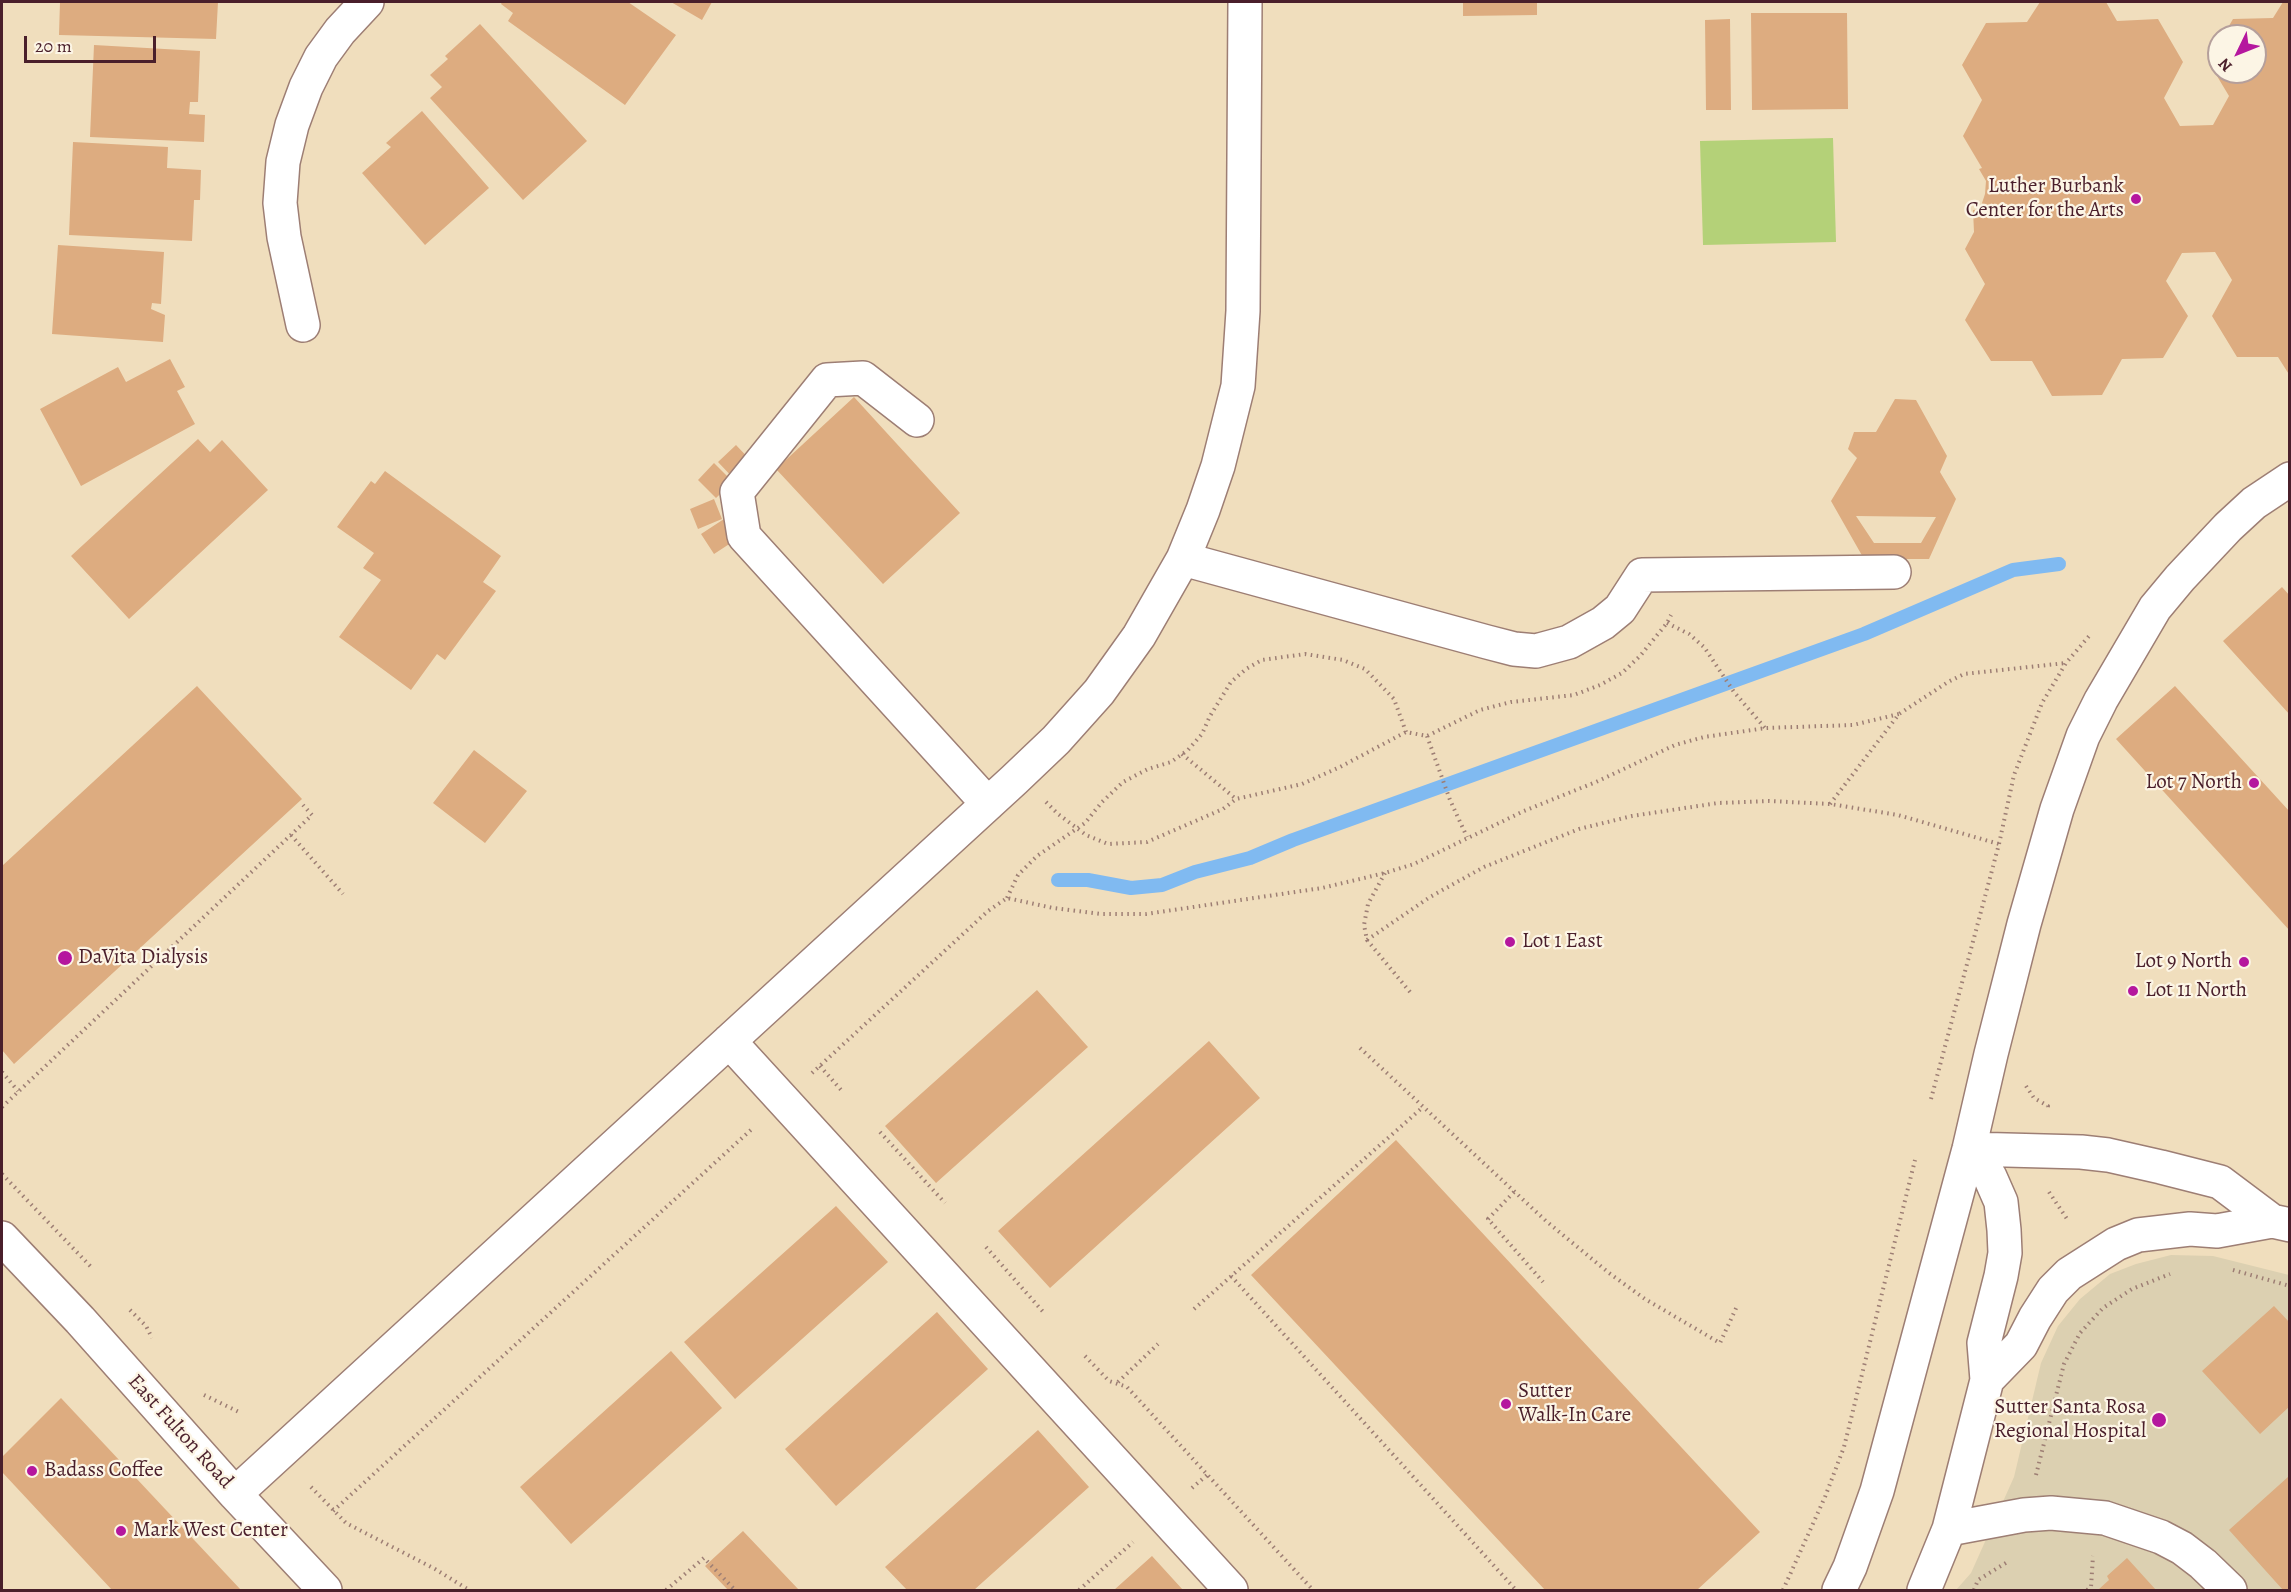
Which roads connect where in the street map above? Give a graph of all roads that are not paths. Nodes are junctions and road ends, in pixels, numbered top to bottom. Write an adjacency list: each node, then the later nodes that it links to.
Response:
1 (367, 2): 3 (street)
2 (1245, 2): 6 (street)
3 (303, 325)
4 (917, 420): 8 (street)
5 (2289, 479): 10 (street)
6 (1183, 559): 7 (street); 8 (street)
7 (1894, 572)
8 (987, 804): 9 (street)
9 (729, 1041): 16 (street); 19 (street)
10 (1969, 1149): 11 (street); 15 (street); 20 (street)
11 (2281, 1223): 15 (street)
12 (2, 1238): 14 (street, East Fulton Road)
13 (2, 1268): 14 (street)
14 (35, 1273): 16 (street, East Fulton Road)
15 (1987, 1380): 17 (street)
16 (235, 1494): 18 (street, East Fulton Road)
17 (1948, 1529): 21 (street); 22 (street)
18 (325, 1590)
19 (1231, 1590)
20 (1839, 1590)
21 (1924, 1590)
22 (2230, 1590)

